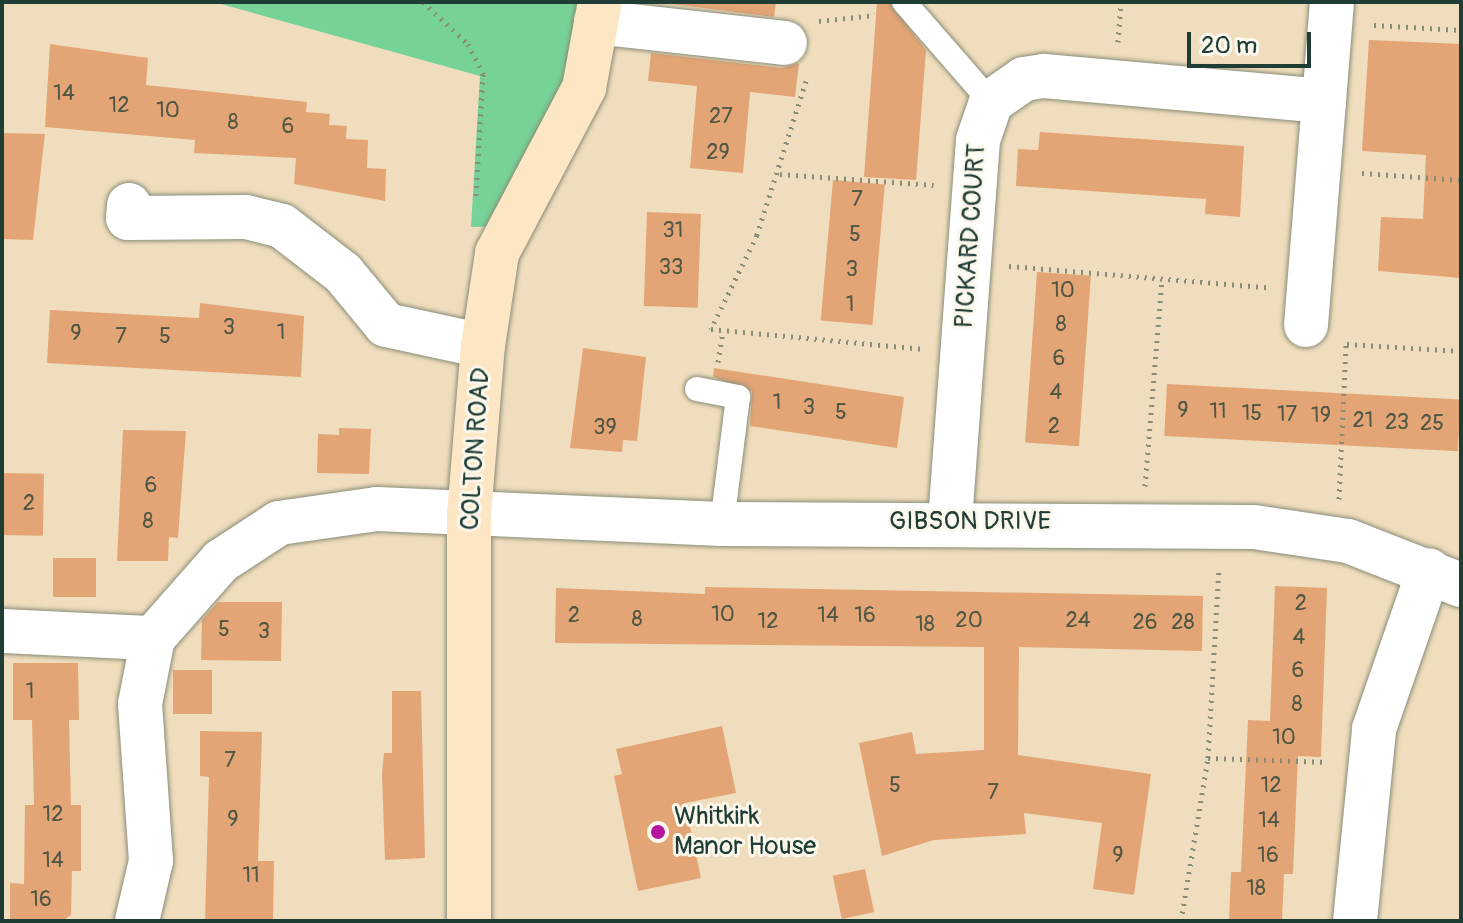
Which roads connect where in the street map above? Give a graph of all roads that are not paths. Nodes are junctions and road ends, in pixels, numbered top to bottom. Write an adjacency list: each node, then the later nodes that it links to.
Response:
1 (904, 4): 6 (lane)
2 (598, 12): 4 (street); 9 (street, COLTON ROAD)
3 (1331, 12): 5 (street)
4 (803, 49)
5 (1324, 101): 6 (street); 8 (street)
6 (991, 102): 12 (street, PICKARD COURT)
7 (129, 205): 9 (street)
8 (1306, 307)
9 (483, 346): 11 (street, COLTON ROAD)
10 (697, 389): 13 (lane)
11 (469, 515): 13 (street, GIBSON DRIVE); 16 (street, GIBSON DRIVE); 18 (street, COLTON ROAD)
12 (950, 521): 13 (street, GIBSON DRIVE); 14 (street, GIBSON DRIVE)
13 (722, 524)
14 (1445, 578): 19 (street)
15 (2, 631): 16 (street)
16 (153, 638): 17 (street)
17 (137, 921)
18 (469, 921)
19 (1355, 921)

